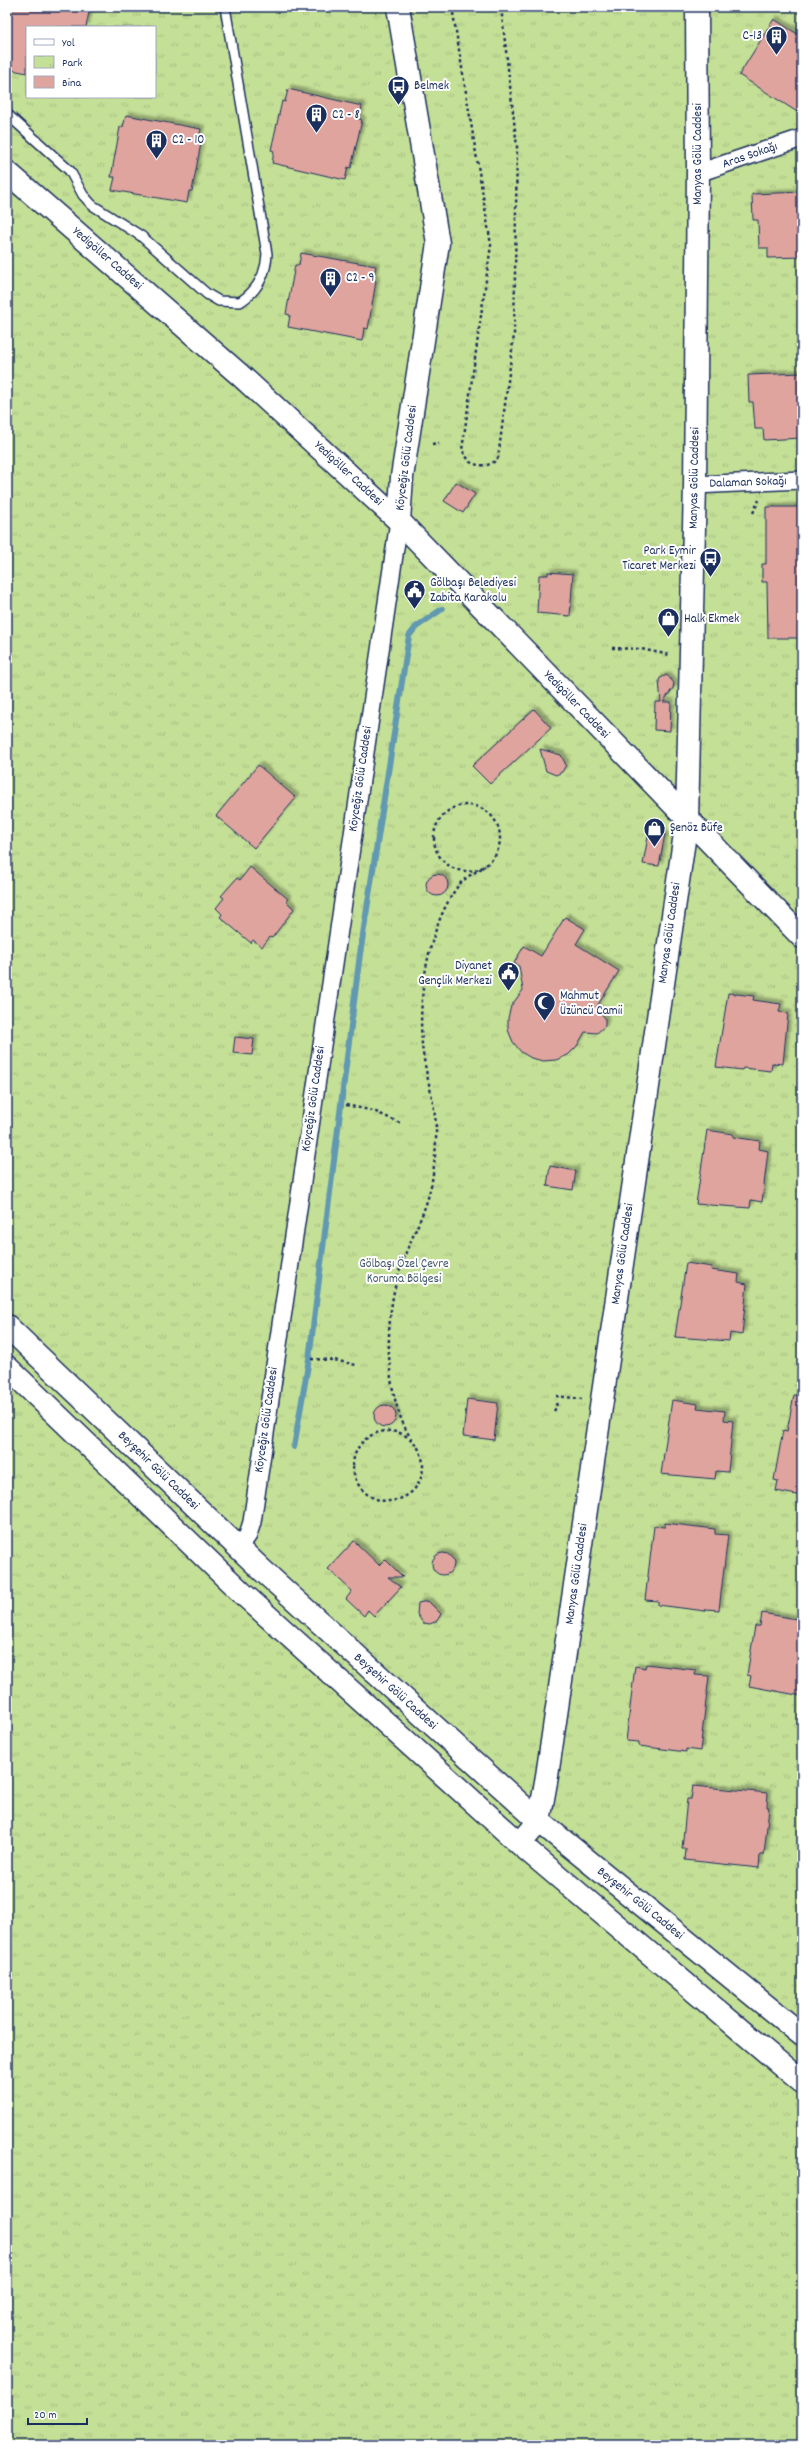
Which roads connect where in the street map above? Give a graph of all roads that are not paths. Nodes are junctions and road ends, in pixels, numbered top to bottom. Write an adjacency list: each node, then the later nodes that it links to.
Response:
1 (225, 7): 4 (lane)
2 (398, 7): 10 (street, Köyceğiz Gölü Caddesi)
3 (697, 7): 7 (street, Manyas Gölü Caddesi)
4 (7, 114)
5 (802, 138): 7 (street, Aras Sokağı)
6 (7, 172): 10 (street, Yedigöller Caddesi)
7 (698, 173): 9 (street, Manyas Gölü Caddesi)
8 (802, 480): 9 (street, Dalaman Sokağı)
9 (695, 485): 11 (street, Manyas Gölü Caddesi)
10 (399, 521): 11 (street, Yedigöller Caddesi); 16 (street, Köyceğiz Gölü Caddesi)
11 (687, 820): 12 (street, Yedigöller Caddesi); 20 (street, Manyas Gölü Caddesi)
12 (802, 937)
13 (7, 1326): 15 (street, Beyşehir Gölü Caddesi)
14 (7, 1368): 17 (street)
15 (221, 1531): 16 (street, Beyşehir Gölü Caddesi); 17 (street)
16 (239, 1548): 18 (street, Beyşehir Gölü Caddesi)
17 (200, 1553): 19 (street)
18 (262, 1570): 19 (street); 20 (street, Beyşehir Gölü Caddesi)
19 (242, 1594): 21 (street)
20 (539, 1821): 21 (street, Manyas Gölü Caddesi); 22 (street, Beyşehir Gölü Caddesi)
21 (520, 1844): 23 (street)
22 (802, 2035)
23 (802, 2082)

